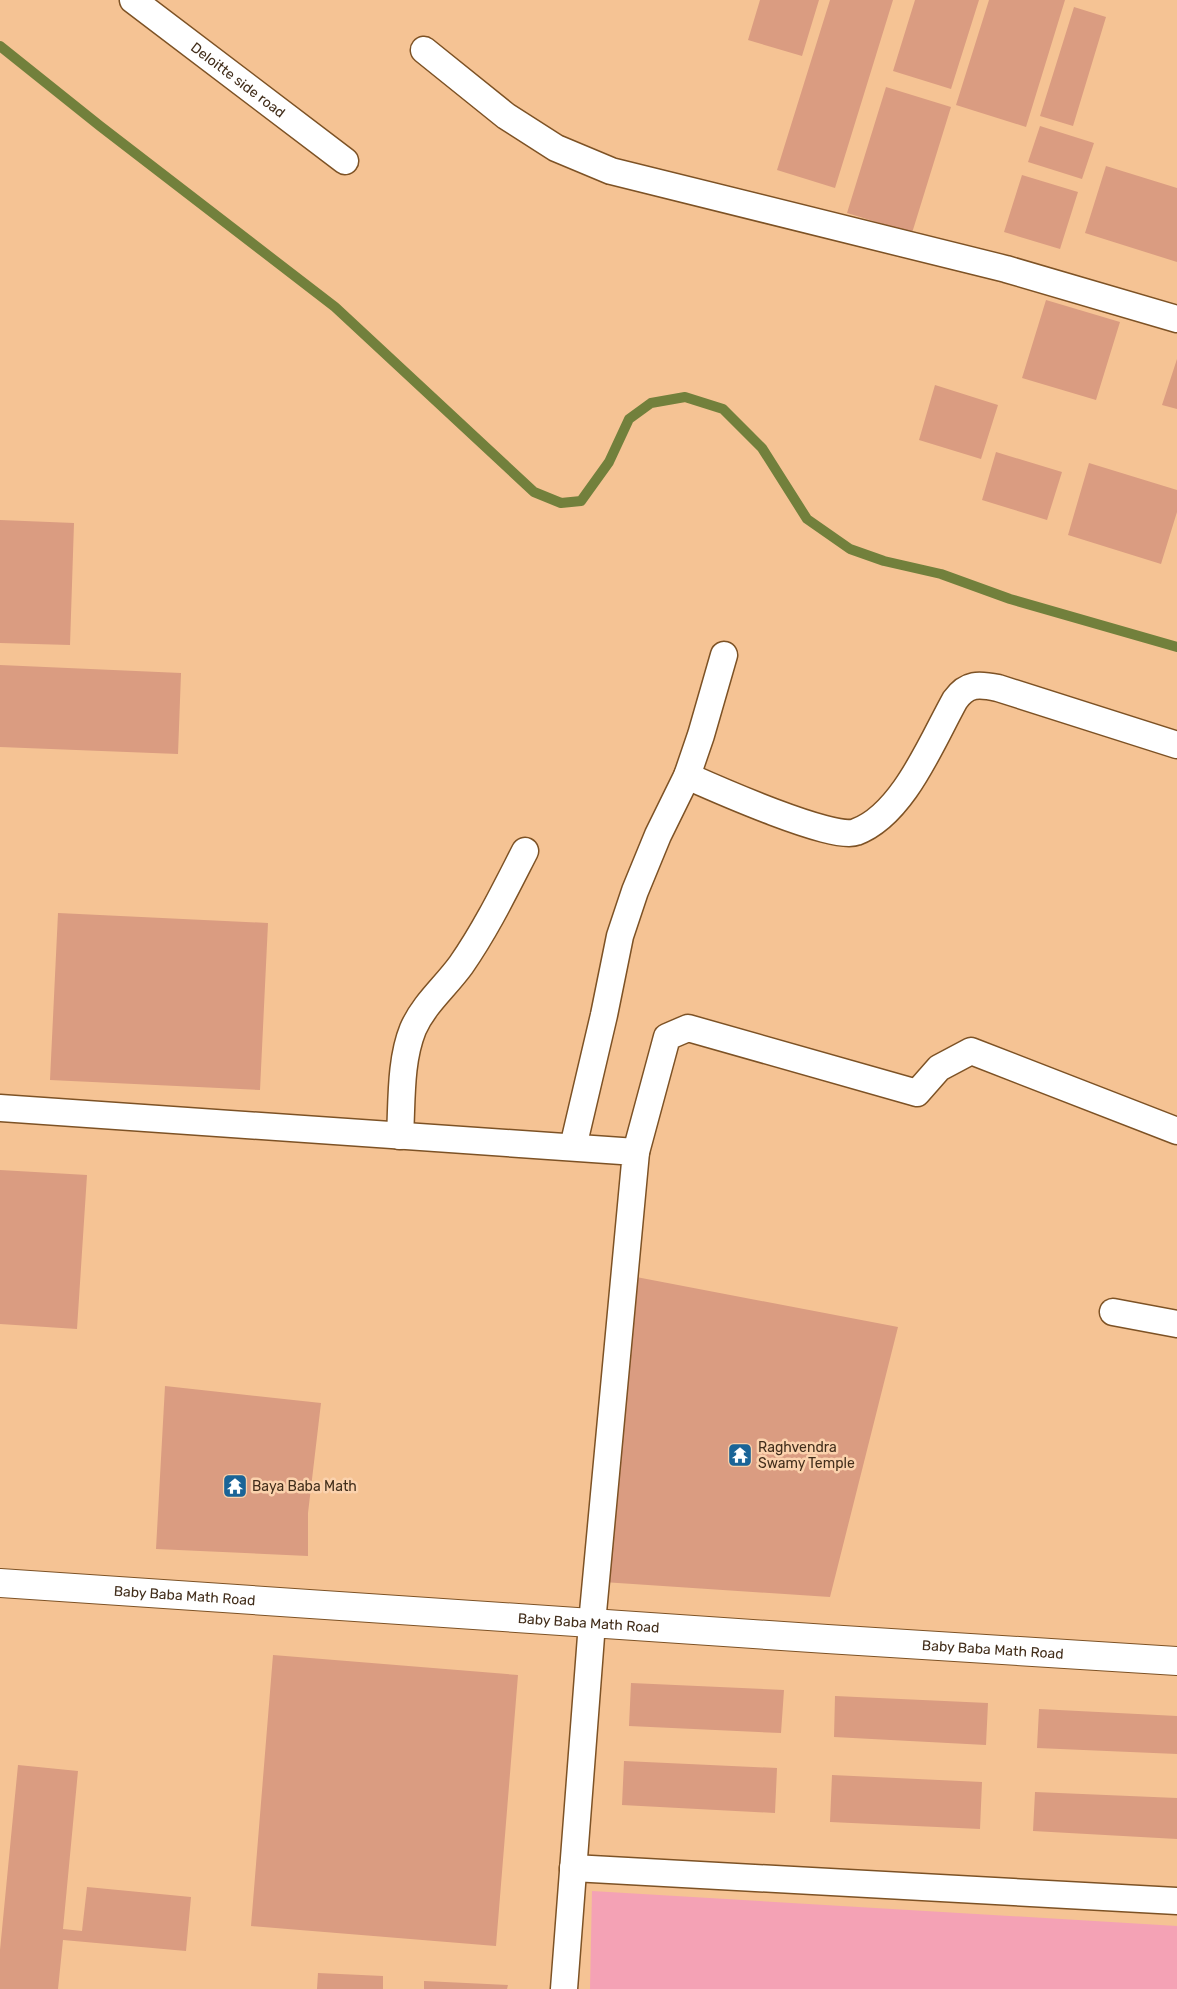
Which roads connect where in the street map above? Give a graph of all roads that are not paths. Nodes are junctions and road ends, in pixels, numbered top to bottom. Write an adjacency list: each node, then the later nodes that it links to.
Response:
1 (133, 0): 3 (street, Deloitte side road)
2 (424, 50): 4 (street)
3 (345, 161)
4 (1177, 320)
5 (724, 655): 7 (street)
6 (1177, 745): 7 (street)
7 (687, 776): 12 (street)
8 (525, 851): 11 (street)
9 (0, 1108): 11 (street)
10 (1177, 1131): 13 (street)
11 (400, 1136): 12 (street)
12 (572, 1147): 13 (street)
13 (636, 1152): 17 (street)
14 (1113, 1312): 15 (street)
15 (1177, 1324)
16 (0, 1583): 17 (street, Baby Baba Math Road)
17 (592, 1623): 18 (street, Baby Baba Math Road); 19 (street)
18 (1177, 1661)
19 (573, 1868): 20 (street); 21 (street)
20 (1177, 1901)
21 (564, 1989)

